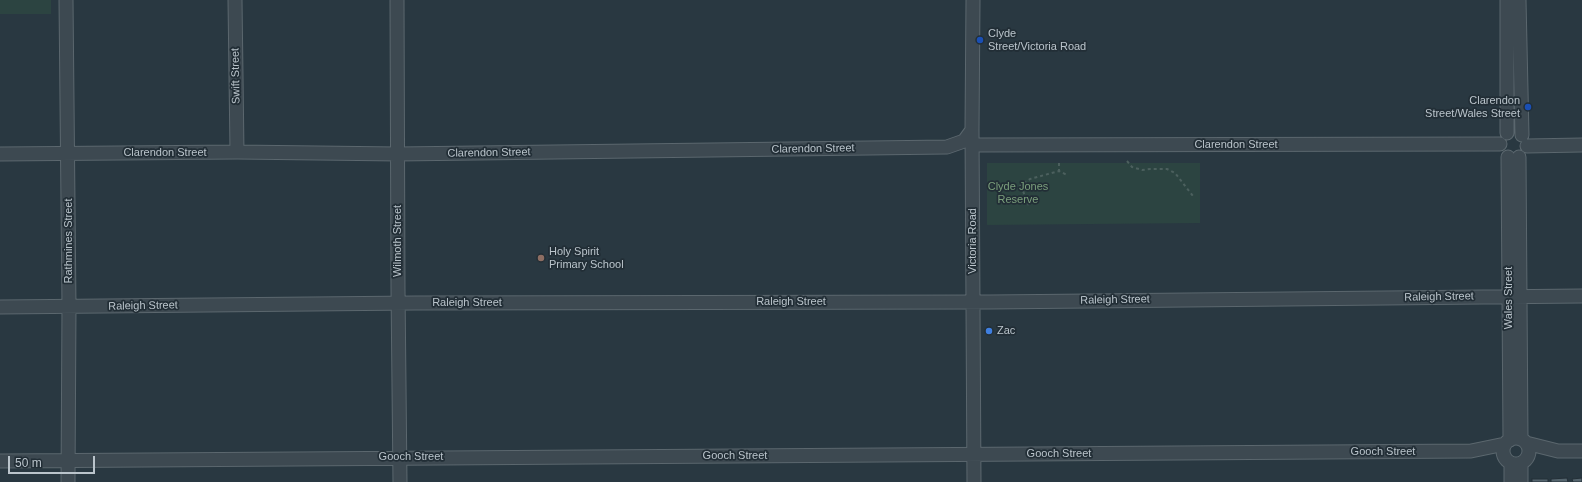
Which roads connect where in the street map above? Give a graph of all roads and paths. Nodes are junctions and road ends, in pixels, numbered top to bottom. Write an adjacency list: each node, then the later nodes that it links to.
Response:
1 (66, 0): 14 (street, Rathmines Street)
2 (236, 0): 13 (street, Swift Street)
3 (397, 0): 16 (street, Wilmoth Street)
4 (973, 0): 7 (street, Victoria Road)
5 (1507, 0): 8 (street)
6 (1519, 0): 9 (street)
7 (972, 130): 11 (street, Victoria Road); 16 (street, Clarendon Street)
8 (1507, 133): 9 (street); 10 (street)
9 (1524, 140): 12 (street); 17 (street)
10 (1500, 144): 11 (street, Clarendon Street); 17 (street)
11 (972, 145): 28 (street, Victoria Road)
12 (1582, 145)
13 (237, 152): 14 (street, Clarendon Street); 16 (street, Clarendon Street)
14 (68, 153): 15 (street, Clarendon Street); 30 (street, Rathmines Street)
15 (0, 154)
16 (398, 154): 29 (street, Wilmoth Street)
17 (1514, 157): 26 (street, Wales Street)
18 (1127, 161): 24 (path)
19 (1059, 163): 20 (path)
20 (1059, 171): 21 (path); 23 (path)
21 (1067, 175)
22 (990, 184): 23 (path)
23 (1019, 187): 25 (path)
24 (1193, 196)
25 (1029, 206)
26 (1514, 296): 27 (street, Raleigh Street); 28 (street, Raleigh Street); 32 (street, Wales Street)
27 (1582, 296)
28 (973, 302): 29 (street, Raleigh Street); 36 (street, Victoria Road)
29 (398, 303): 30 (street, Raleigh Street); 37 (street, Wilmoth Street)
30 (70, 306): 31 (street, Raleigh Street); 38 (street, Rathmines Street)
31 (0, 307)
32 (1515, 442): 33 (street, Gooch Street); 34 (street, Gooch Street); 40 (street); 40 (street)
33 (1471, 451): 36 (street, Gooch Street); 40 (street, Gooch Street)
34 (1558, 451): 35 (street, Gooch Street); 40 (street, Gooch Street)
35 (1582, 451)
36 (974, 454): 37 (street, Gooch Street); 43 (street, Victoria Road)
37 (400, 458): 38 (street, Gooch Street); 42 (street, Wilmoth Street)
38 (68, 460): 39 (street, Gooch Street); 41 (street, Rathmines Street)
39 (0, 461)
40 (1516, 461): 44 (street); 45 (street)
41 (68, 482)
42 (400, 482)
43 (974, 482)
44 (1511, 482)
45 (1521, 482)

